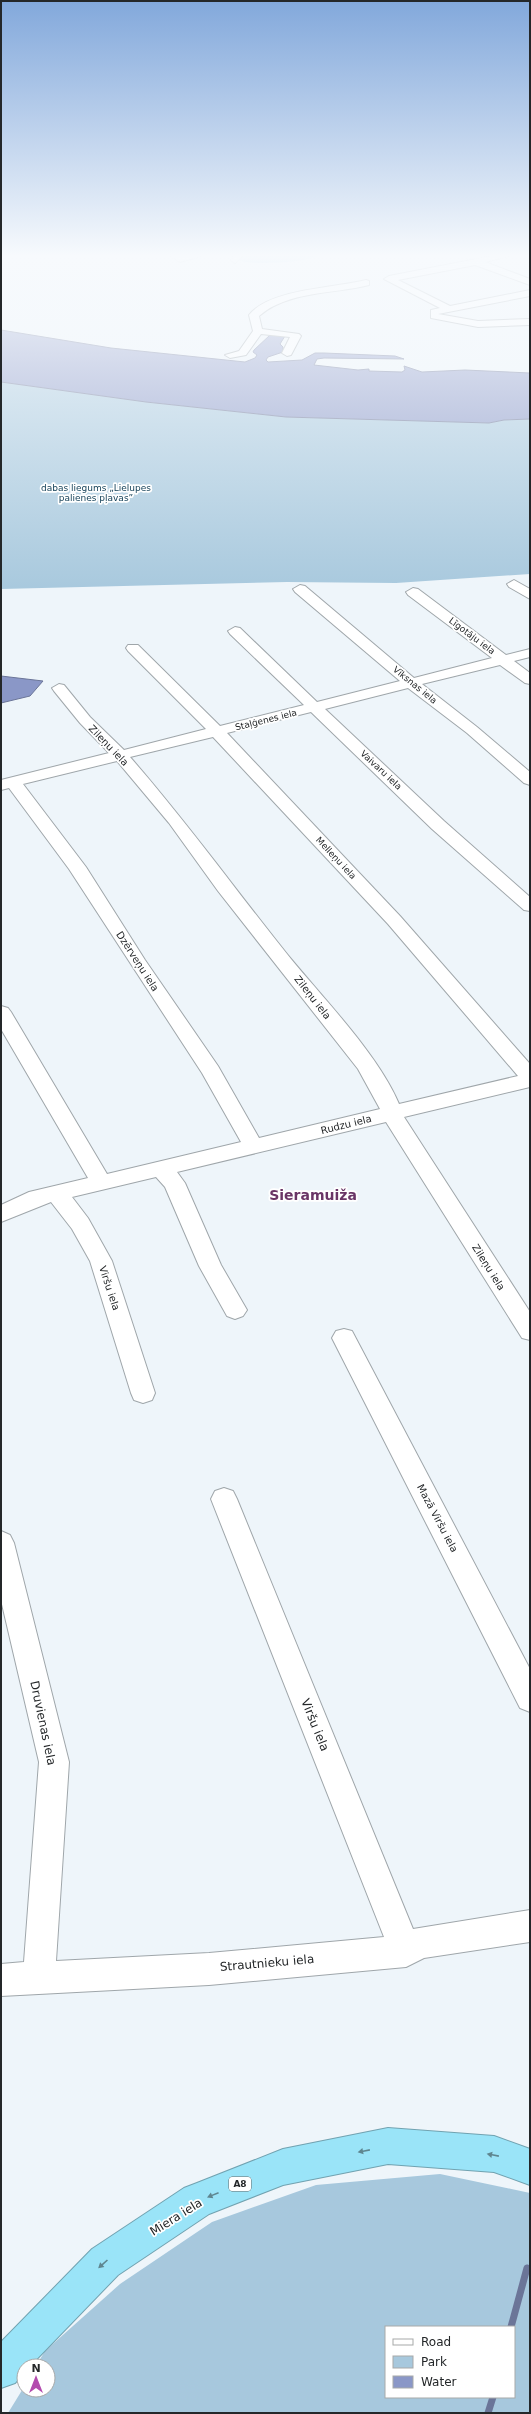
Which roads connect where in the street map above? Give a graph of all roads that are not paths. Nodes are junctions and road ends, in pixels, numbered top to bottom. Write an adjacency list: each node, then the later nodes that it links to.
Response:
1 (514, 584): 4 (street)
2 (300, 589): 10 (street, Vīksnas iela)
3 (414, 592): 8 (street, Līgotāju iela)
4 (530, 595)
5 (235, 631): 12 (street, Vaivaru iela)
6 (133, 648): 13 (street, Melleņu iela)
7 (530, 653): 8 (street, Staļģenes iela)
8 (503, 660): 9 (street, Līgotāju iela); 10 (street, Staļģenes iela)
9 (530, 680)
10 (411, 683): 12 (street, Staļģenes iela); 15 (street, Vīksnas iela)
11 (59, 688): 14 (street, Zileņu iela)
12 (314, 707): 13 (street, Staļģenes iela); 17 (street, Vaivaru iela)
13 (217, 732): 14 (street, Staļģenes iela); 19 (street, Melleņu iela)
14 (120, 755): 16 (street, Staļģenes iela); 20 (street, Zileņu iela)
15 (530, 780)
16 (7, 784): 21 (street, Dzērveņu iela)
17 (530, 906)
18 (1, 1012): 23 (street)
19 (530, 1079): 20 (street, Rudzu iela)
20 (391, 1113): 21 (street, Rudzu iela); 27 (street, Zileņu iela)
21 (254, 1147): 22 (street, Rudzu iela)
22 (161, 1169): 23 (street, Rudzu iela); 26 (street)
23 (102, 1183): 24 (street, Rudzu iela)
24 (57, 1194): 25 (street, Rudzu iela); 29 (street, Viršu iela)
25 (1, 1214)
26 (235, 1310)
27 (530, 1332)
28 (344, 1338): 32 (street, Mazā Viršu iela)
29 (143, 1393)
30 (224, 1499): 34 (street, Viršu iela)
31 (1, 1543): 35 (street, Druvienas iela)
32 (530, 1698)
33 (530, 1926): 34 (street, Strautnieku iela)
34 (406, 1950): 35 (street, Strautnieku iela)
35 (39, 1978): 36 (street, Strautnieku iela)
36 (1, 1980)
37 (530, 2167): 38 (highway, Miera iela / A8, one-way to 38)
38 (3, 2371)

